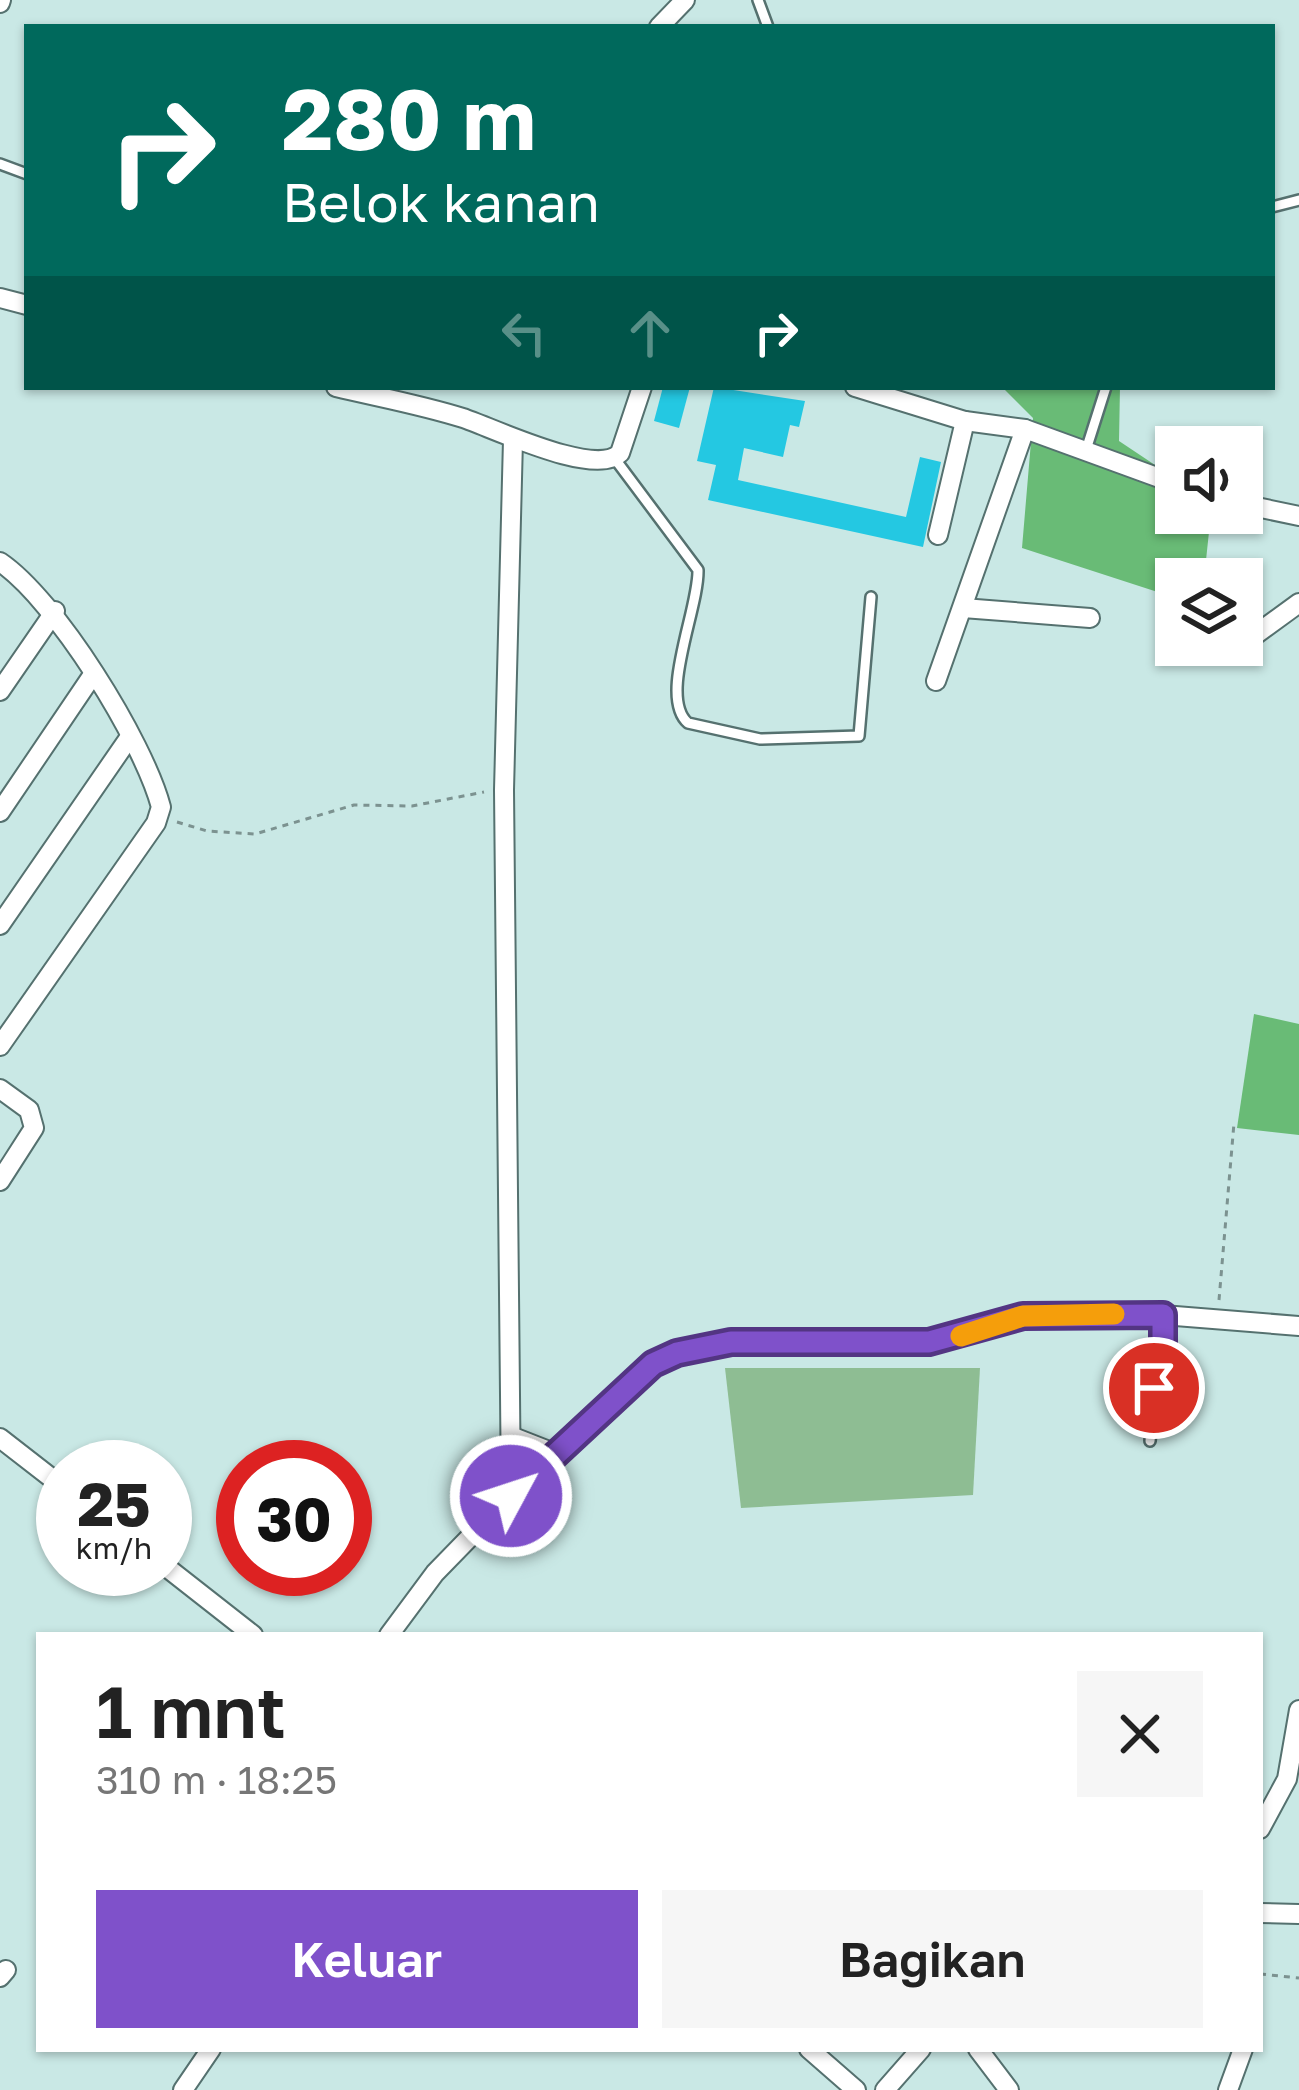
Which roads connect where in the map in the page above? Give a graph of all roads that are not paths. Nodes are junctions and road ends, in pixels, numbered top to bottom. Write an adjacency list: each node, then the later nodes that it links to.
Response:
1 (685, 0): 2 (street)
2 (662, 24)
3 (348, 390): 9 (street)
4 (641, 390): 11 (street)
5 (864, 390): 7 (street)
6 (1105, 390): 10 (lane)
7 (965, 421): 8 (street); 15 (street)
8 (1025, 429): 10 (street); 20 (street)
9 (513, 440): 11 (street); 35 (street)
10 (1086, 450): 12 (street)
11 (615, 459): 18 (lane)
12 (1155, 476)
13 (1263, 508): 14 (street)
14 (1299, 516)
15 (938, 535)
16 (6, 566): 17 (street); 21 (street)
17 (0, 587)
18 (872, 597)
19 (1299, 603): 23 (street)
20 (963, 608): 22 (street); 25 (street)
21 (55, 611): 24 (street); 26 (street)
22 (1090, 618)
23 (1263, 628)
24 (92, 676): 27 (street); 28 (street)
25 (936, 681)
26 (0, 691)
27 (129, 738): 29 (street); 30 (street)
28 (0, 812)
29 (0, 925)
30 (0, 1046)
31 (0, 1089): 32 (street)
32 (0, 1180)
33 (1163, 1315): 34 (street); 37 (lane); 38 (street)
34 (1299, 1326)
35 (513, 1437): 38 (street); 40 (street)
36 (0, 1438): 39 (street)
37 (1150, 1441)
38 (559, 1455): 40 (street)
39 (36, 1466)
40 (511, 1496): 43 (street)
41 (192, 1587): 42 (street)
42 (250, 1632)
43 (391, 1632)
44 (1299, 1710): 45 (street)
45 (1298, 1729): 46 (street)
46 (1263, 1823)
47 (1263, 1913): 48 (street)
48 (1299, 1915)
49 (209, 2052): 54 (street)
50 (812, 2052): 55 (street)
51 (918, 2052): 56 (street)
52 (980, 2052): 57 (street)
53 (1242, 2052): 58 (street)
54 (183, 2090)
55 (856, 2090)
56 (885, 2090)
57 (1009, 2090)
58 (1228, 2090)

